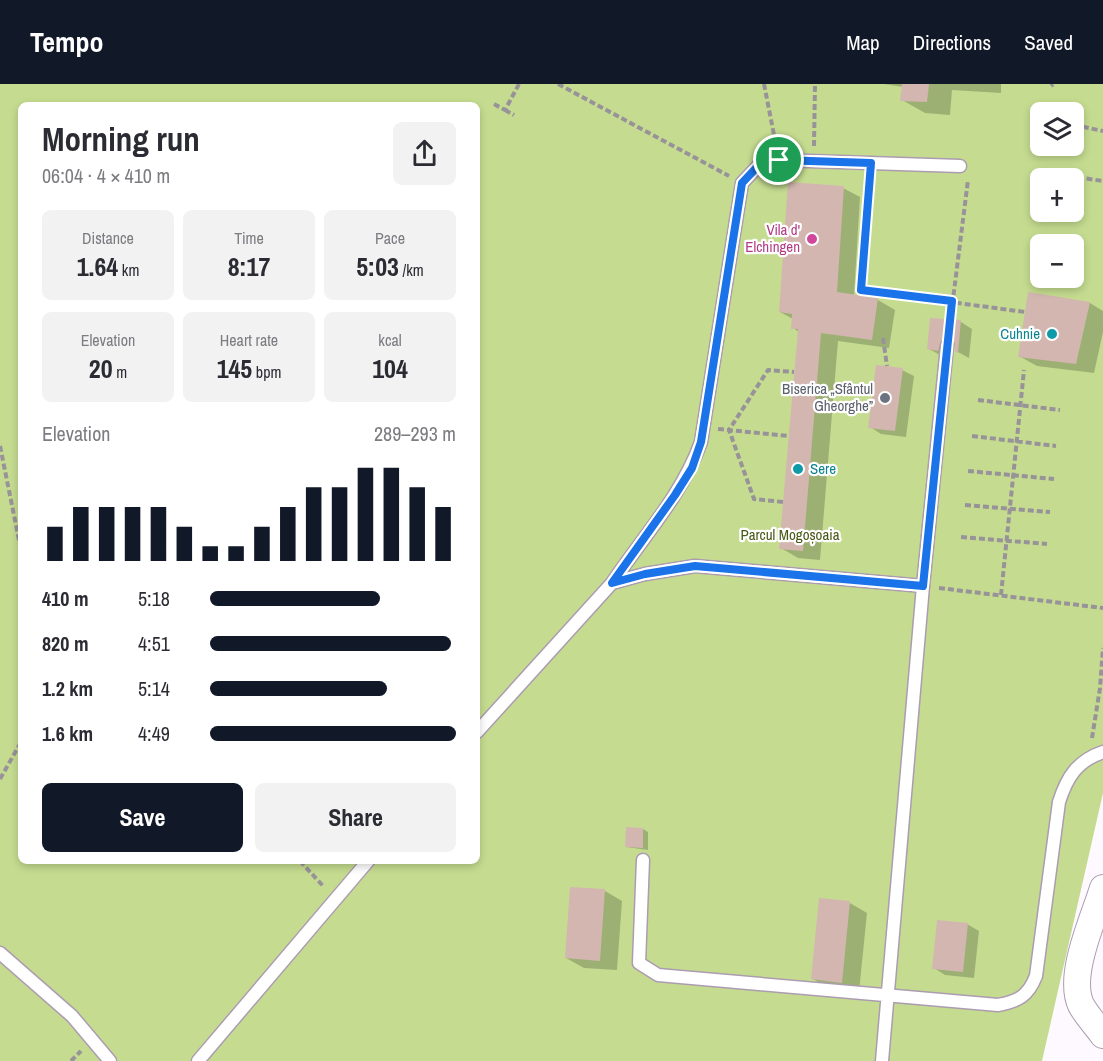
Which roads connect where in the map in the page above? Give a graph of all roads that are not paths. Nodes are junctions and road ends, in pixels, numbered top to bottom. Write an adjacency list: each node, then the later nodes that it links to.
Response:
1 (960, 166): 3 (lane)
2 (947, 346): 4 (lane)
3 (612, 583): 4 (lane); 5 (lane)
4 (923, 586): 11 (lane)
5 (480, 729)
6 (1103, 752): 11 (lane)
7 (643, 860): 11 (lane)
8 (366, 864): 14 (lane)
9 (1103, 888): 12 (street)
10 (0, 953): 13 (lane)
11 (889, 995): 15 (lane)
12 (1103, 1035)
13 (110, 1061)
14 (198, 1061)
15 (882, 1061)

